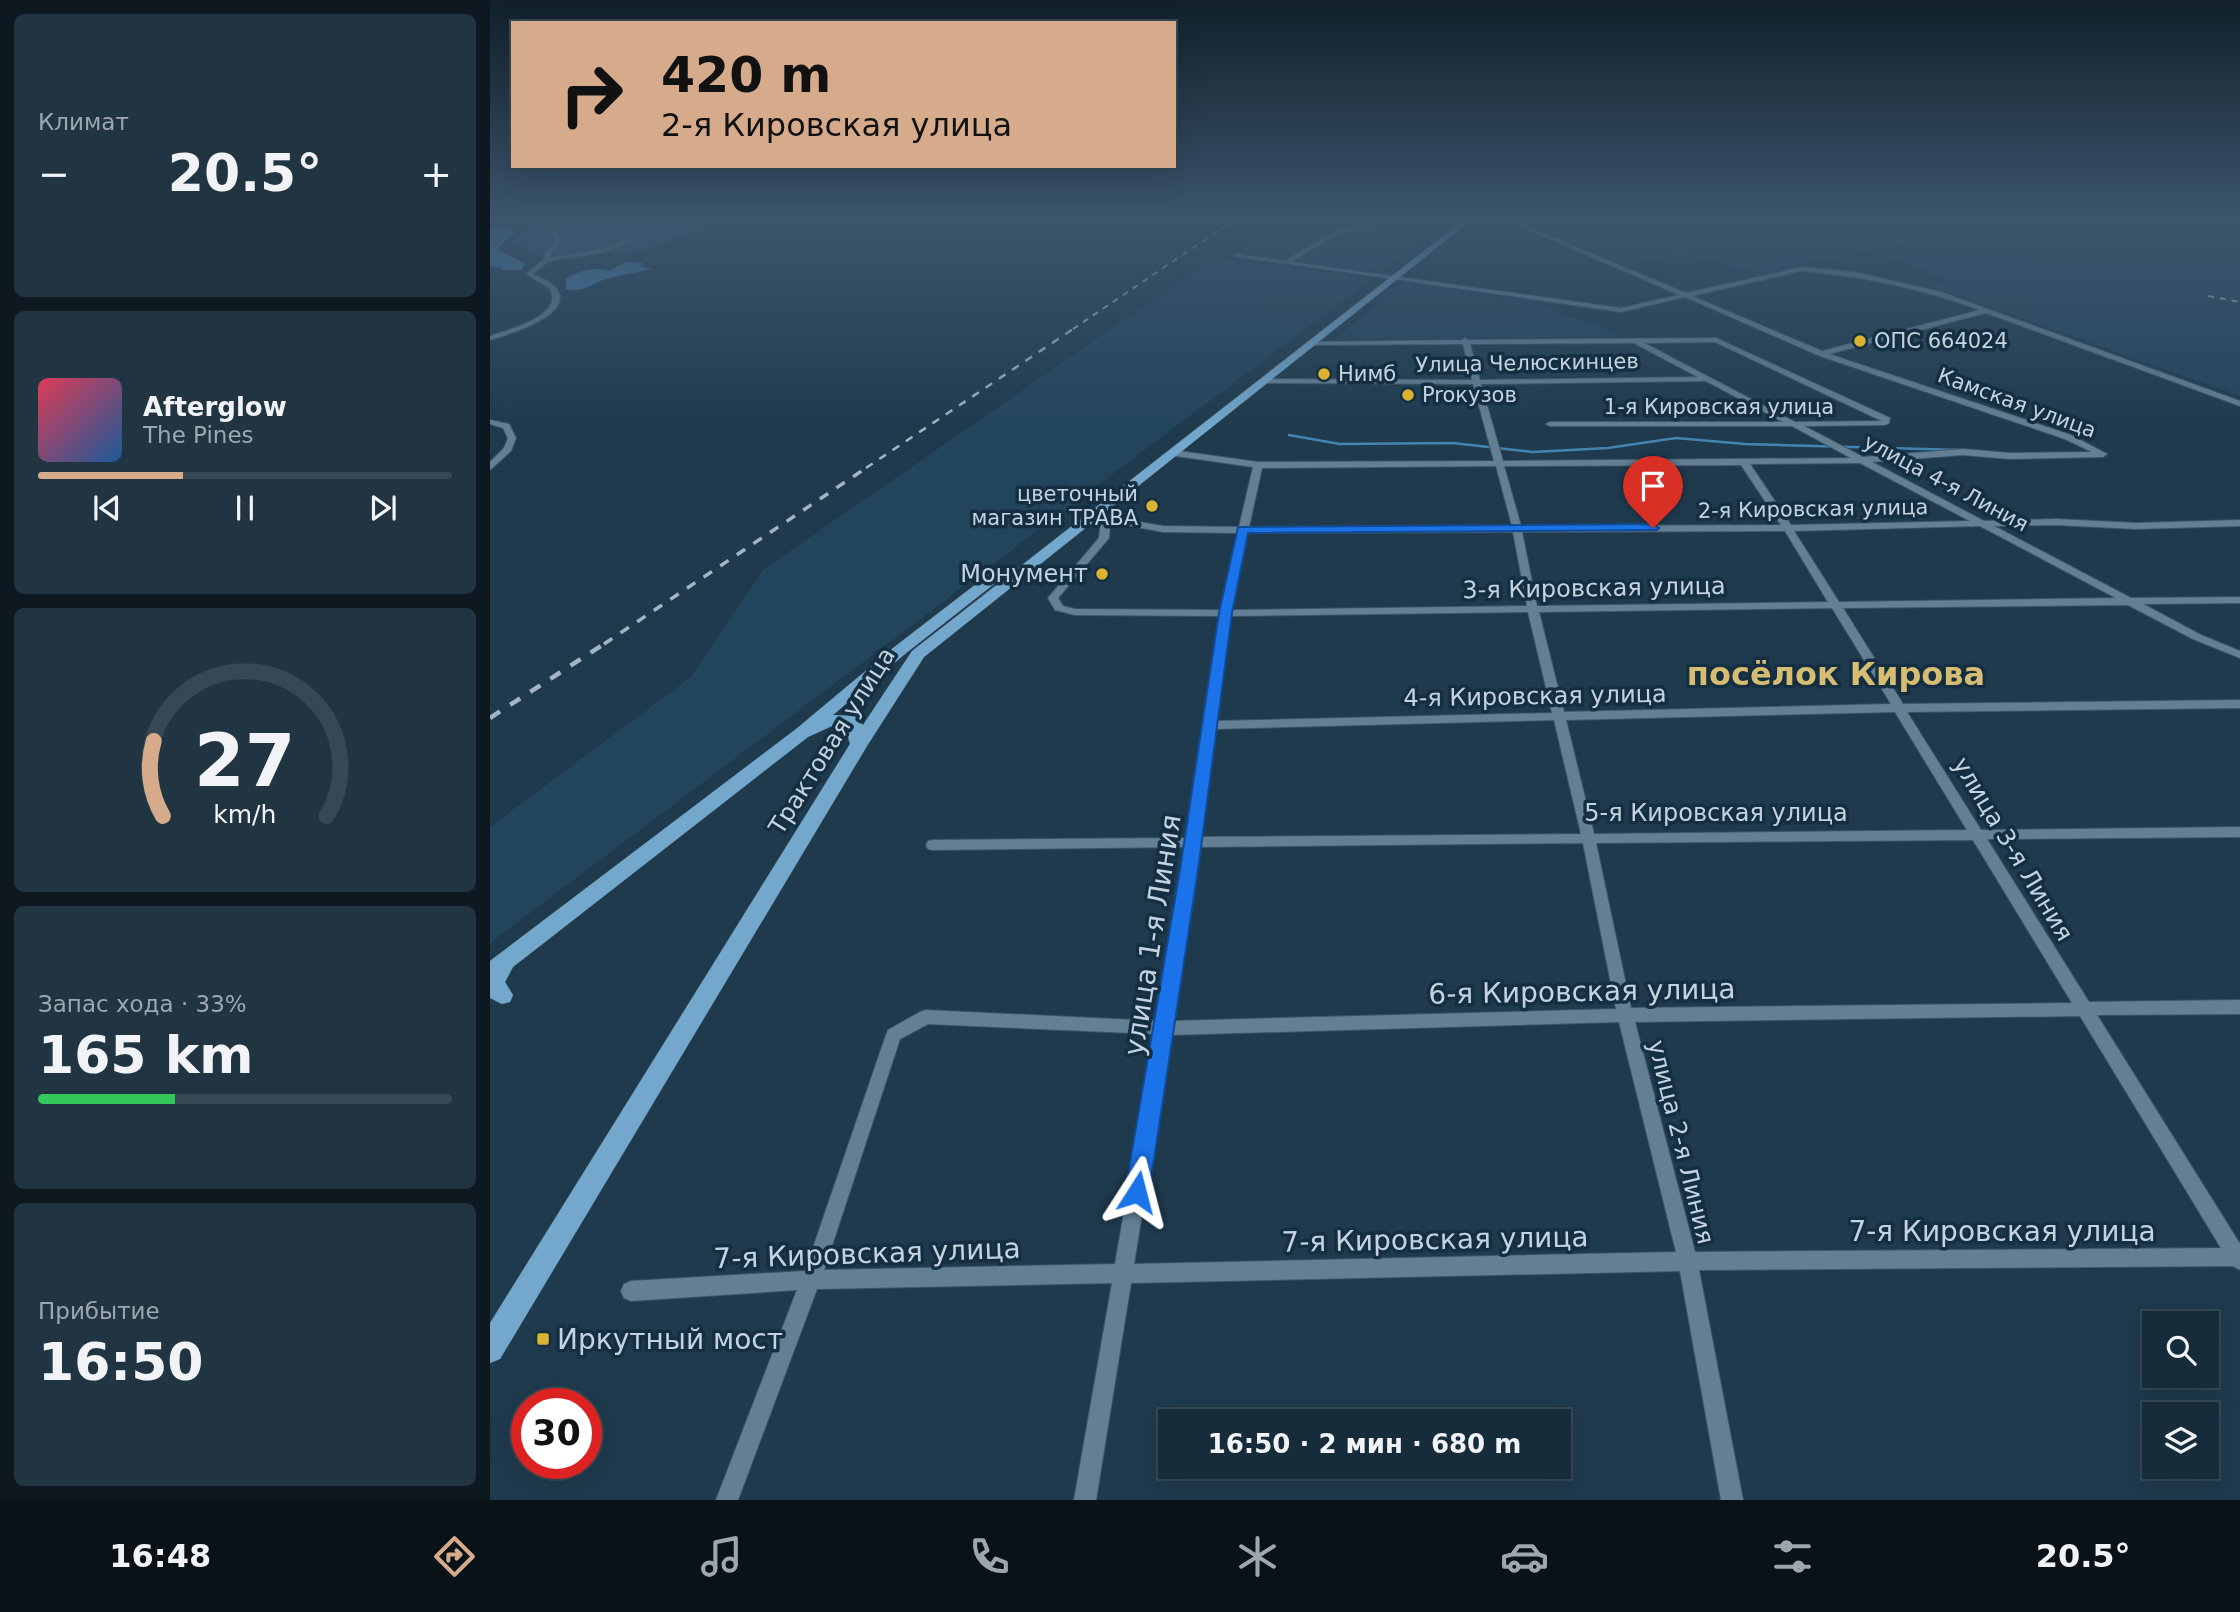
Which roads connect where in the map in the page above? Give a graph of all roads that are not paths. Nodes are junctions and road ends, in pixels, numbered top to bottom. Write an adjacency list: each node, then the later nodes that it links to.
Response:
1 (551, 288): 10 (street)
2 (1375, 288): 45 (main road, Трактовая улица)
3 (1377, 288): 13 (main road, Трактовая улица)
4 (1472, 288): 8 (street)
5 (1668, 288): 8 (street, Камская улица)
6 (1721, 288): 8 (street)
7 (1919, 288): 9 (street)
8 (1687, 296): 14 (street, Камская улица)
9 (1986, 311): 14 (street); 18 (street)
10 (490, 338)
11 (1465, 340): 12 (street); 13 (street); 17 (street, улица 2-я Линия)
12 (1636, 341): 15 (street, улица 4-я Линия); 19 (street, улица 4-я Линия)
13 (1312, 343): 16 (main road, Трактовая улица)
14 (1823, 354): 24 (street, Камская улица)
15 (1707, 379): 17 (street, Улица Челюскинцев); 22 (street, улица 4-я Линия)
16 (1264, 381): 17 (street, Улица Челюскинцев); 23 (main road, Трактовая улица)
17 (1476, 382): 26 (street, улица 2-я Линия)
18 (2240, 404)
19 (1887, 420): 22 (street, 1-я Кировская улица)
20 (490, 422): 28 (street)
21 (1550, 424): 22 (street, 1-я Кировская улица)
22 (1796, 424): 24 (street, улица 4-я Линия)
23 (1172, 453): 27 (street); 29 (main road, Трактовая улица)
24 (1866, 460): 25 (street); 31 (street, улица 4-я Линия)
25 (1744, 462): 26 (street); 33 (street, улица 3-я Линия)
26 (1499, 463): 27 (street); 32 (street, улица 2-я Линия)
27 (1258, 464): 34 (street, улица 1-я Линия)
28 (490, 467)
29 (1100, 517): 34 (street, 2-я Кировская улица); 39 (street, 3-я Кировская улица); 46 (main road, Трактовая улица)
30 (2240, 523): 31 (street, 2-я Кировская улица)
31 (1987, 524): 33 (street, 2-я Кировская улица); 36 (street, улица 4-я Линия)
32 (1517, 528): 33 (street, 2-я Кировская улица); 34 (street, 2-я Кировская улица); 38 (street, улица 2-я Линия)
33 (1788, 528): 37 (street, улица 3-я Линия)
34 (1243, 530): 39 (street, улица 1-я Линия)
35 (2240, 600): 36 (street, 3-я Кировская улица)
36 (2134, 602): 37 (street, 3-я Кировская улица); 40 (street, улица 4-я Линия)
37 (1836, 606): 38 (street, 3-я Кировская улица); 42 (street, улица 3-я Линия)
38 (1533, 610): 39 (street, 3-я Кировская улица); 43 (street, улица 2-я Линия)
39 (1226, 613): 44 (street, улица 1-я Линия)
40 (2240, 655)
41 (2240, 704): 42 (street, 4-я Кировская улица)
42 (1899, 708): 43 (street, 4-я Кировская улица); 48 (street, улица 3-я Линия)
43 (1558, 716): 44 (street, 4-я Кировская улица); 49 (street, улица 2-я Линия)
44 (1209, 725): 50 (street, улица 1-я Линия)
45 (802, 733): 46 (main road); 52 (main road)
46 (859, 744): 64 (main road, Трактовая улица)
47 (2240, 832): 48 (street, 5-я Кировская улица)
48 (1978, 834): 49 (street, 5-я Кировская улица); 56 (street, улица 3-я Линия)
49 (1588, 837): 50 (street, 5-я Кировская улица); 57 (street, улица 2-я Линия)
50 (1193, 844): 51 (street, 5-я Кировская улица); 58 (street, улица 1-я Линия)
51 (933, 845)
52 (508, 959): 53 (main road); 54 (main road)
53 (490, 973)
54 (502, 995)
55 (2240, 1007): 56 (street, 6-я Кировская улица)
56 (2085, 1011): 57 (street, 6-я Кировская улица); 59 (street, улица 3-я Линия)
57 (1625, 1015): 58 (street, 6-я Кировская улица); 60 (street, улица 2-я Линия)
58 (1164, 1028): 61 (street, улица 1-я Линия); 62 (street, 6-я Кировская улица)
59 (2239, 1258): 60 (street, 7-я Кировская улица)
60 (1688, 1261): 61 (street, 7-я Кировская улица); 67 (street, улица 2-я Линия)
61 (1123, 1274): 62 (street, 7-я Кировская улица); 66 (street, улица 1-я Линия)
62 (811, 1280): 63 (street, 7-я Кировская улица); 65 (street)
63 (631, 1291)
64 (490, 1349)
65 (727, 1500)
66 (1085, 1500)
67 (1732, 1500)

